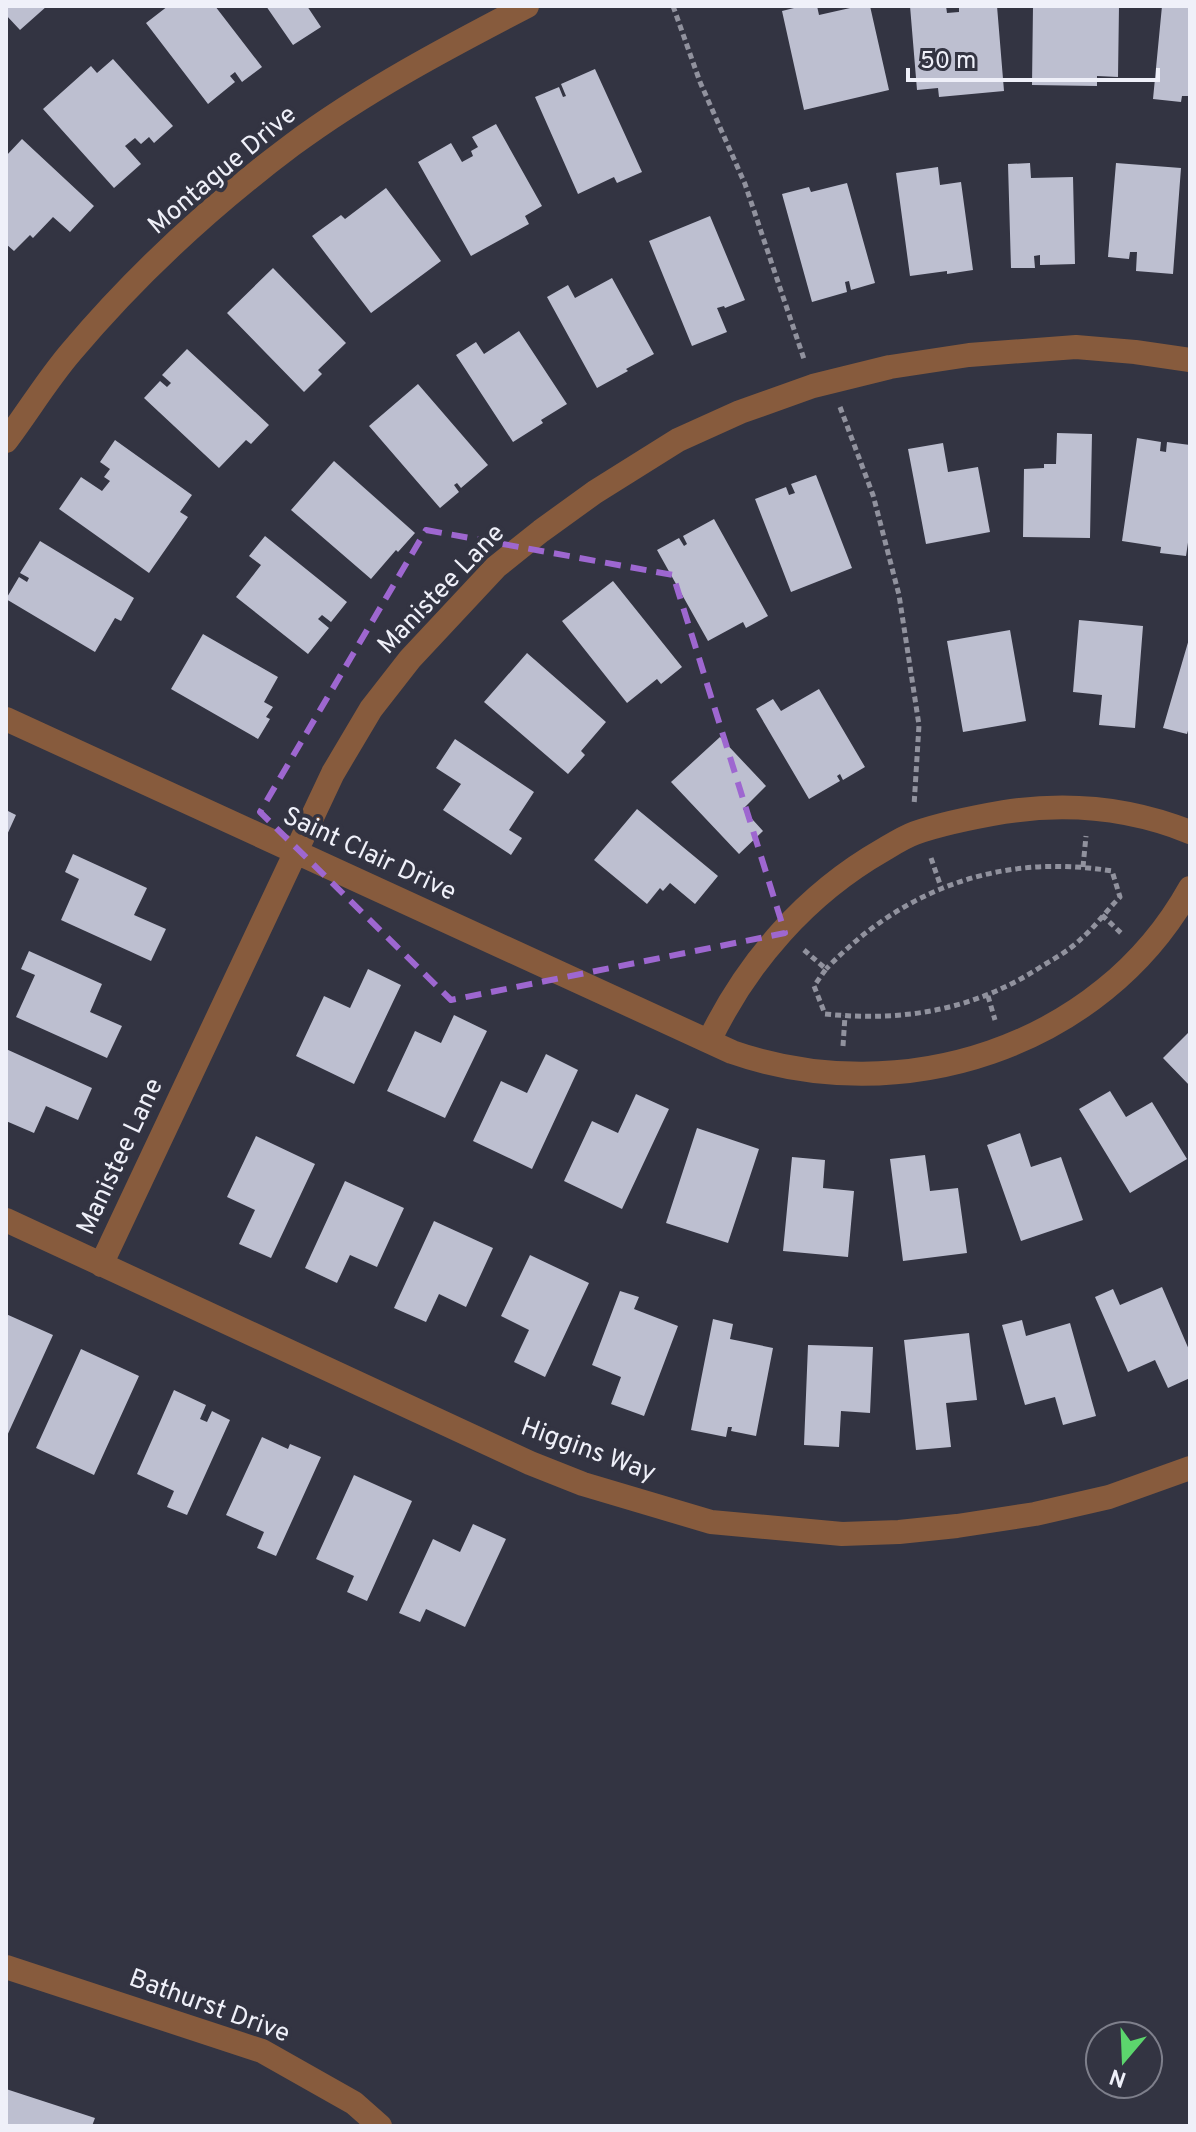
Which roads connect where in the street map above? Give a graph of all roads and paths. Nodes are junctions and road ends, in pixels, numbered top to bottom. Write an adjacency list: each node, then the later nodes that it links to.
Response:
1 (527, 6): 5 (street, Montague Drive)
2 (673, 6): 4 (path)
3 (1190, 360): 4 (street, Manistee Lane)
4 (822, 384): 8 (path); 9 (street, Manistee Lane)
5 (6, 441)
6 (6, 719): 9 (street, Saint Clair Drive)
7 (1190, 832): 8 (street)
8 (914, 834): 11 (street)
9 (295, 851): 13 (street, Saint Clair Drive); 15 (street, Manistee Lane)
10 (1190, 888): 13 (street, Saint Clair Drive)
11 (781, 932): 12 (path); 13 (street)
12 (826, 969): 12 (path)
13 (709, 1041)
14 (6, 1220): 15 (street, Higgins Way)
15 (101, 1265): 16 (street, Higgins Way)
16 (1190, 1468)
17 (6, 1967): 18 (street, Bathurst Drive)
18 (380, 2126)

